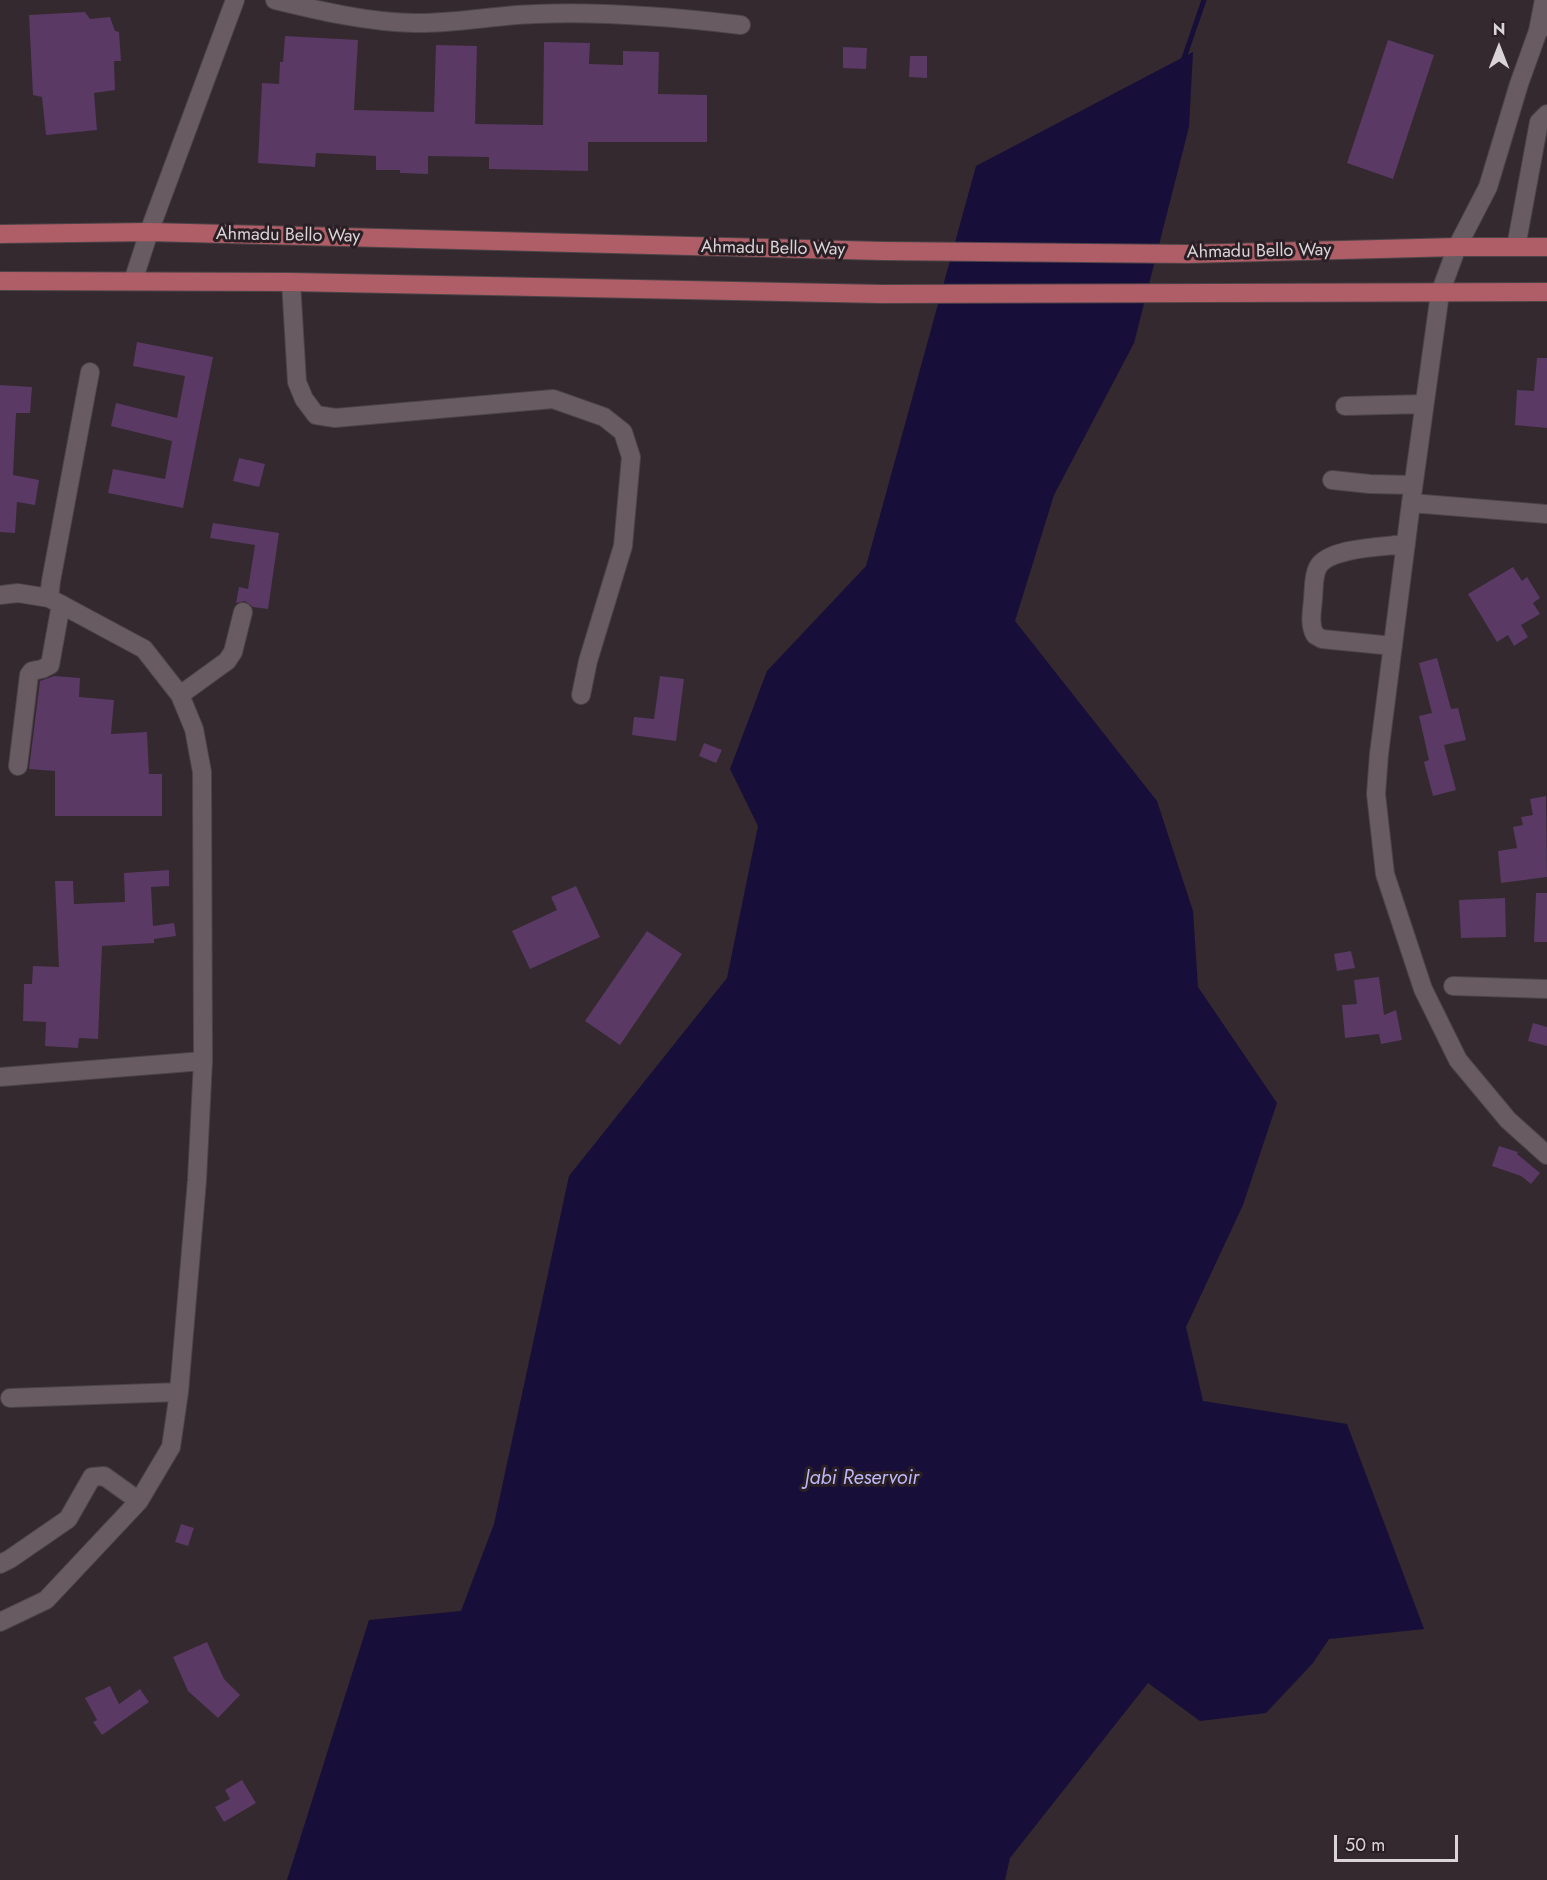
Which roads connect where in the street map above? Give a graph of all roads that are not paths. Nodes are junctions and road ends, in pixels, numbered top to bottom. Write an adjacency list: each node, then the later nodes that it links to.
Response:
1 (275, 0): 4 (street)
2 (1544, 0): 5 (street)
3 (231, 1): 8 (street)
4 (741, 25)
5 (1542, 28): 10 (street)
6 (1547, 114): 7 (street)
7 (1538, 172): 11 (street)
8 (149, 232): 9 (main road, Ahmadu Bello Way); 10 (main road, Ahmadu Bello Way); 14 (street)
9 (0, 234)
10 (1457, 247): 11 (main road, Ahmadu Bello Way); 17 (street)
11 (1516, 247): 12 (main road, Ahmadu Bello Way)
12 (1547, 247)
13 (0, 281): 14 (main road)
14 (134, 281): 15 (main road)
15 (291, 282): 17 (main road); 29 (street)
16 (1547, 292): 17 (main road)
17 (1440, 293): 19 (street)
18 (90, 372): 26 (street)
19 (1424, 404): 20 (street); 22 (street)
20 (1345, 406)
21 (1332, 480): 22 (street)
22 (1412, 494): 23 (street); 24 (street)
23 (1547, 514)
24 (1406, 544): 28 (street); 28 (street)
25 (0, 595): 26 (street)
26 (55, 601): 30 (street); 31 (street)
27 (243, 612): 30 (street)
28 (1393, 646): 36 (street)
29 (581, 694)
30 (180, 695): 34 (street)
31 (18, 766)
32 (1453, 986): 33 (street)
33 (1547, 989)
34 (203, 1061): 35 (street); 37 (street)
35 (0, 1077)
36 (1547, 1155)
37 (179, 1392): 38 (street); 39 (street)
38 (10, 1398)
39 (139, 1501): 40 (street); 41 (street)
40 (0, 1564)
41 (0, 1622)

